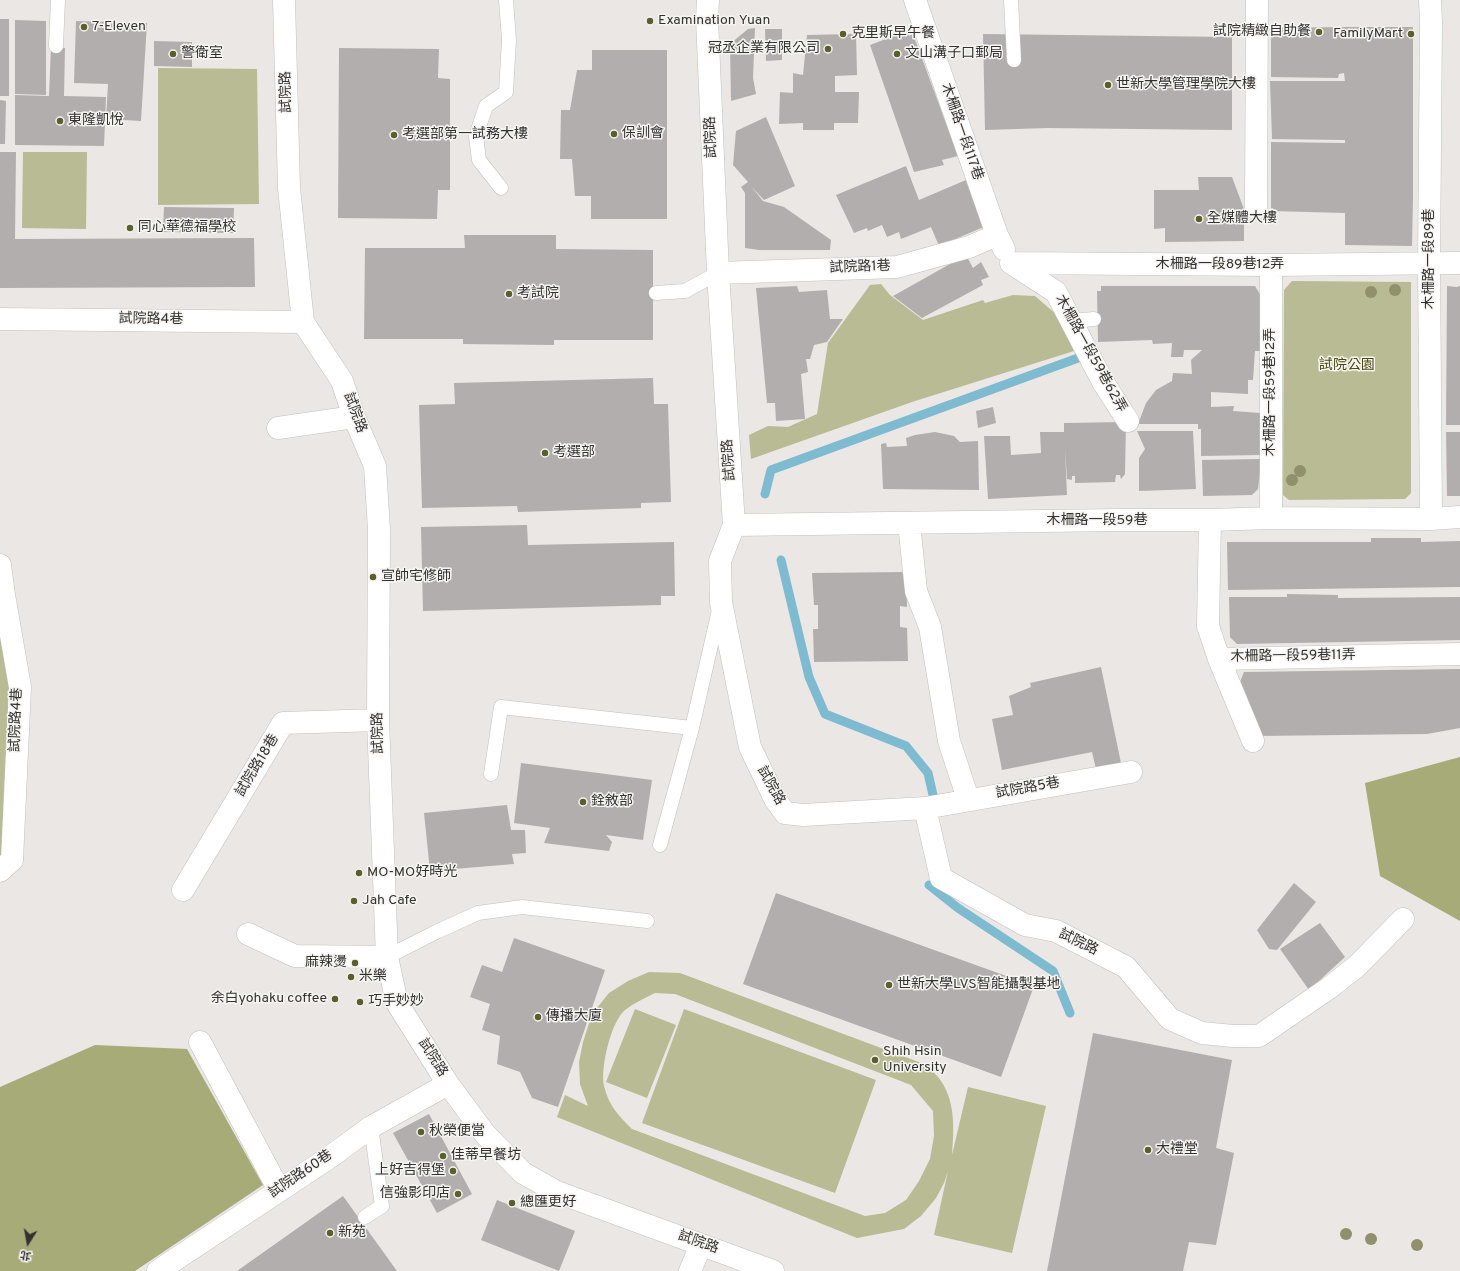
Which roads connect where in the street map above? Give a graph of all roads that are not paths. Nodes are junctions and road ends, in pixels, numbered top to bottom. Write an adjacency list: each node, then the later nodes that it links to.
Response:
1 (58, 0): 9 (lane)
2 (284, 0): 23 (street, 試院路)
3 (506, 0): 11 (lane)
4 (708, 0): 18 (street, 試院路)
5 (915, 0): 13 (street, 木柵路一段117巷)
6 (1011, 0): 10 (lane)
7 (1257, 0): 12 (street)
8 (1430, 0): 15 (street, 木柵路一段89巷)
9 (56, 46)
10 (1014, 60)
11 (501, 188)
12 (1256, 208)
13 (998, 235): 14 (street, 木柵路一段117巷); 18 (street, 試院路1巷)
14 (1011, 263): 17 (street, 木柵路一段89巷12弄); 22 (street, 木柵路一段59巷62弄)
15 (1429, 263): 16 (street, 木柵路一段89巷12弄); 17 (street, 木柵路一段89巷12弄); 29 (street, 木柵路一段89巷)
16 (1460, 263)
17 (1271, 265): 28 (street, 木柵路一段59巷12弄)
18 (718, 273): 19 (lane); 32 (street, 試院路)
19 (656, 293)
20 (0, 319): 23 (street, 試院路4巷)
21 (1094, 319): 22 (lane)
22 (1071, 321): 25 (street, 木柵路一段59巷62弄)
23 (303, 322): 24 (street, 試院路)
24 (354, 417): 26 (street); 38 (street, 試院路)
25 (1128, 421)
26 (278, 428)
27 (1460, 517): 29 (street, 木柵路一段59巷)
28 (1271, 518): 29 (street, 木柵路一段59巷); 30 (street, 木柵路一段59巷)
29 (1432, 519)
30 (1210, 520): 31 (street, 木柵路一段59巷); 37 (street, 木柵路一段59巷11弄)
31 (909, 523): 32 (street, 木柵路一段59巷); 43 (street)
32 (734, 525): 35 (street, 試院路)
33 (0, 565): 34 (street, 試院路4巷)
34 (2, 595): 46 (street, 試院路4巷)
35 (721, 602): 39 (lane); 44 (street, 試院路)
36 (1460, 654): 37 (street, 木柵路一段59巷11弄)
37 (1219, 659): 40 (street)
38 (378, 720): 47 (street, 試院路18巷); 51 (street, 試院路)
39 (692, 728): 42 (lane); 45 (lane)
40 (1253, 741)
41 (1131, 772): 43 (street, 試院路5巷)
42 (491, 774)
43 (968, 799): 44 (street, 試院路5巷)
44 (925, 808): 48 (street, 試院路)
45 (660, 845)
46 (0, 871)
47 (183, 890)
48 (1404, 919)
49 (647, 921): 51 (lane)
50 (248, 934): 51 (street)
51 (387, 958): 53 (street, 試院路)
52 (200, 1042): 55 (street)
53 (448, 1084): 54 (street, 試院路60巷); 57 (street, 試院路)
54 (371, 1127): 55 (street, 試院路60巷); 56 (lane)
55 (279, 1190): 58 (street, 試院路60巷)
56 (365, 1217)
57 (701, 1245): 59 (street); 60 (street, 試院路)
58 (158, 1271)
59 (690, 1271)
60 (773, 1271)

